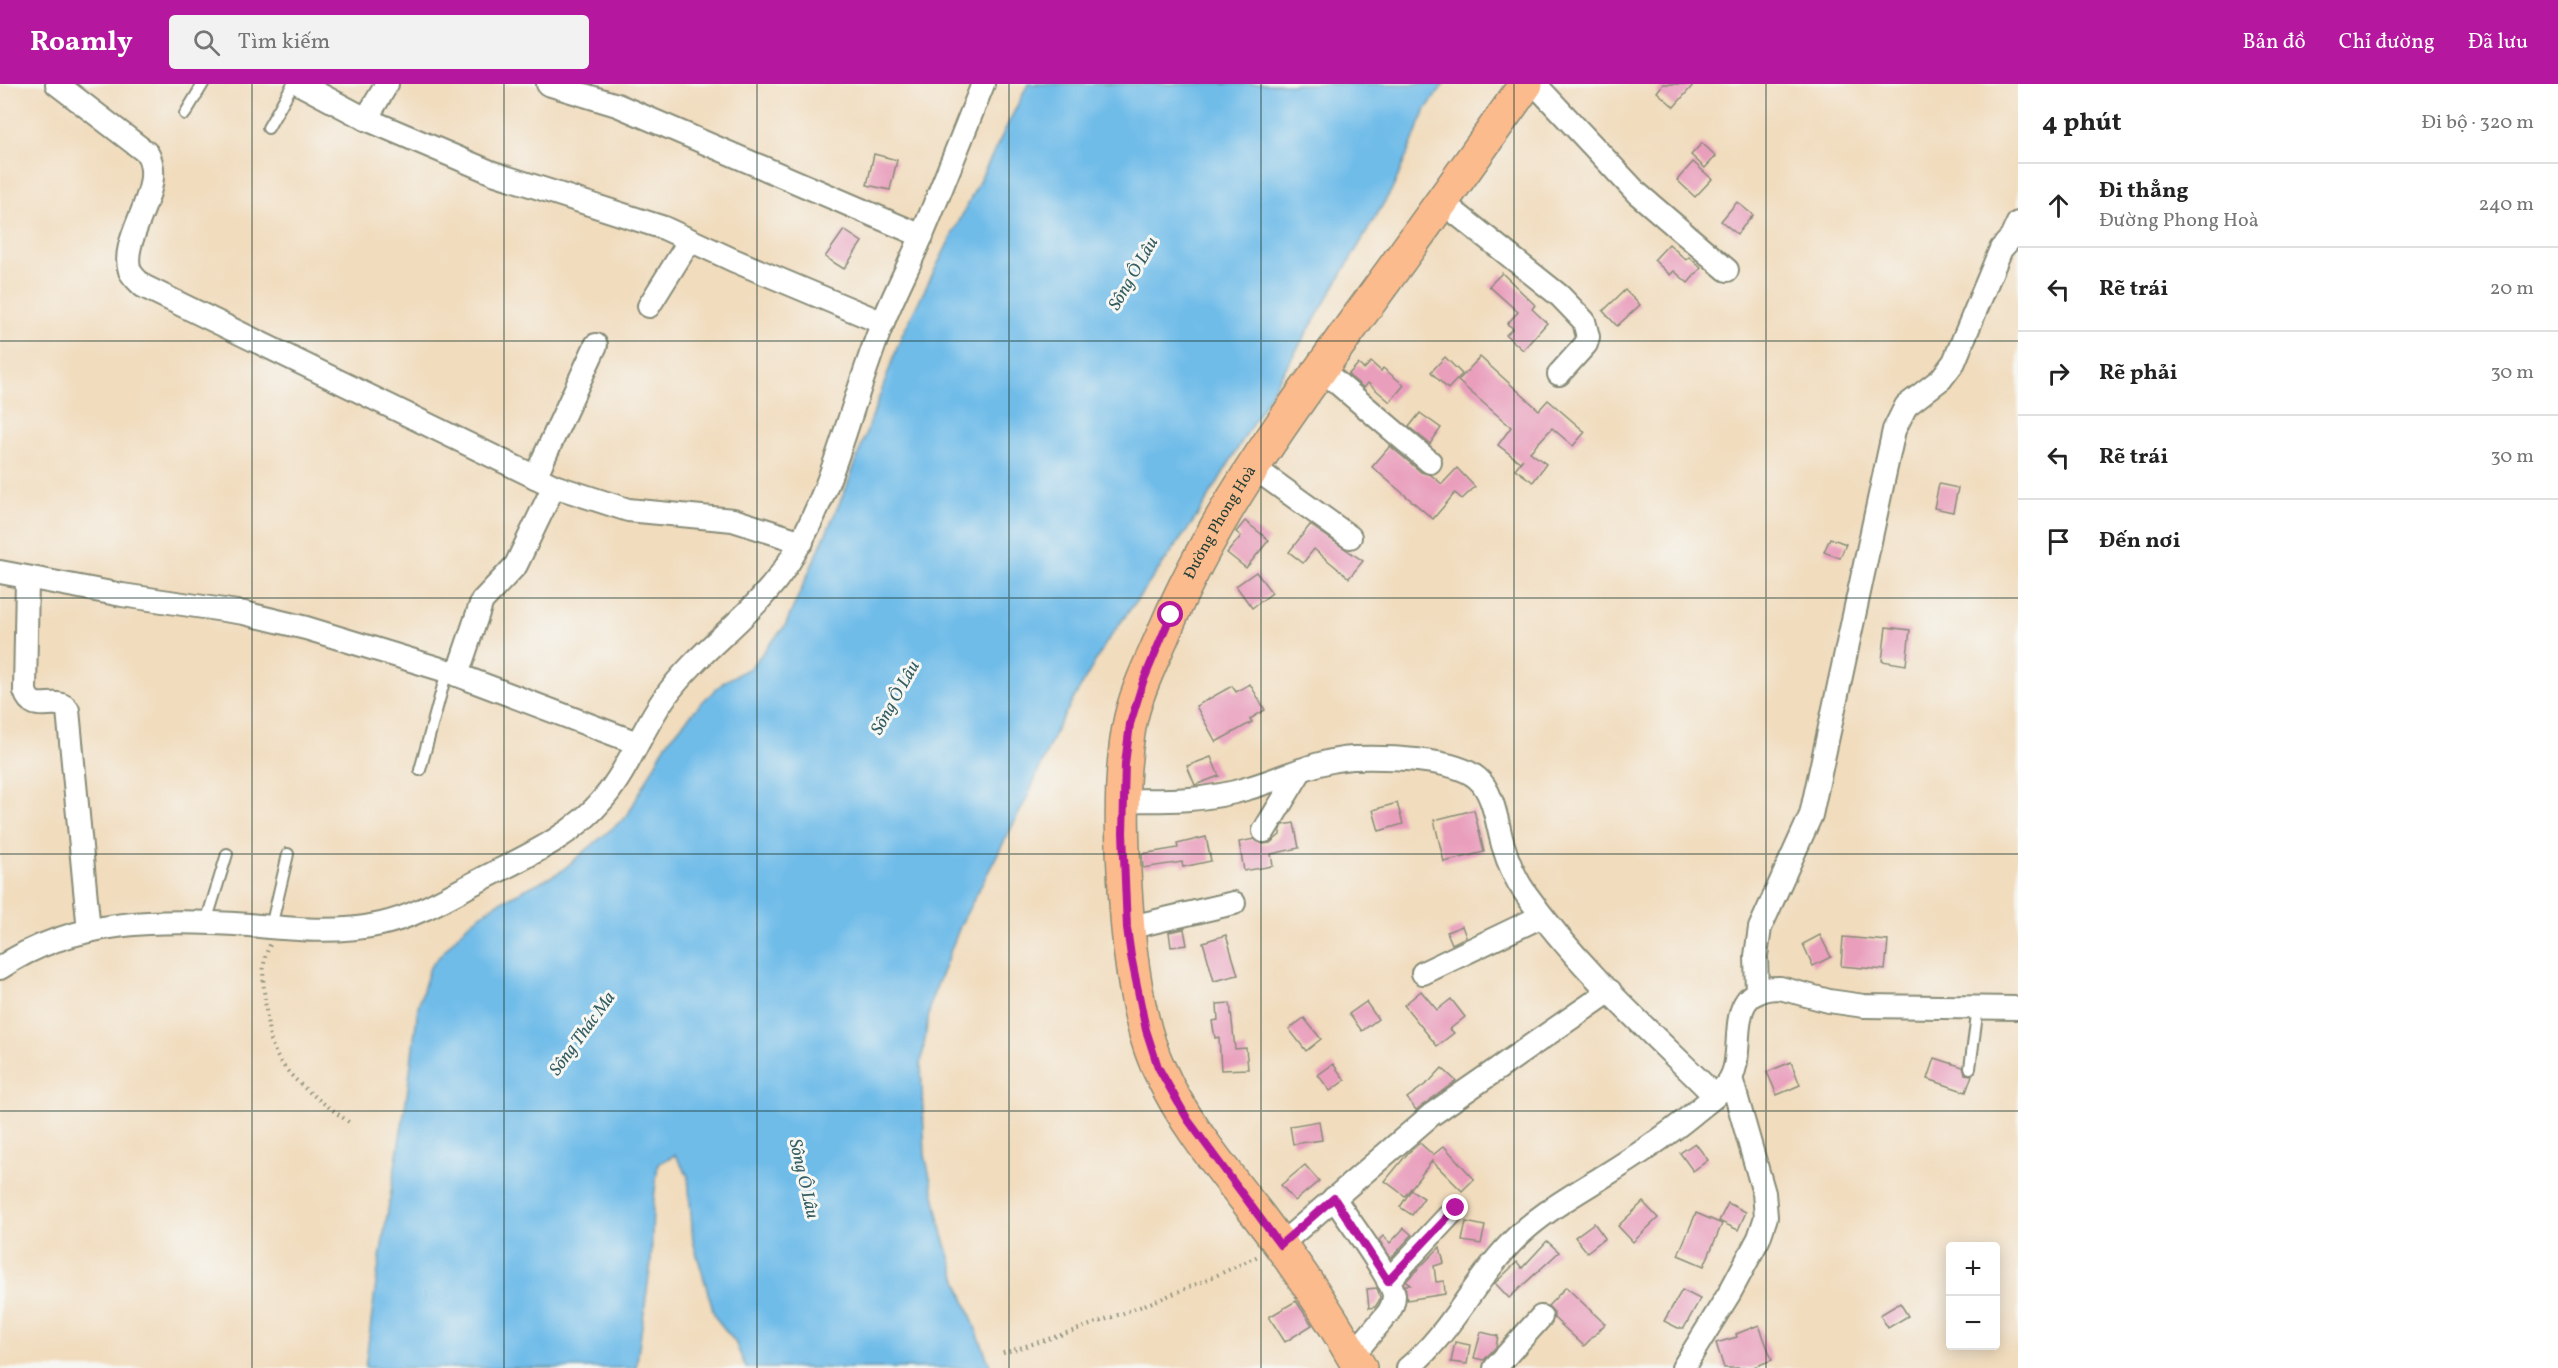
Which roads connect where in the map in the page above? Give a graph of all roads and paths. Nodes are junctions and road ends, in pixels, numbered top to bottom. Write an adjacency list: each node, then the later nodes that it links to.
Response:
1 (57, 84): 25 (street)
2 (203, 84): 10 (lane)
3 (293, 84): 12 (lane)
4 (300, 84): 11 (street)
5 (387, 84): 11 (street)
6 (548, 84): 15 (street)
7 (983, 84): 15 (street)
8 (1526, 84): 13 (main road, Đường Phong Hoà)
9 (1535, 84): 17 (street)
10 (185, 114)
11 (366, 119): 16 (street)
12 (268, 128)
13 (1442, 202): 21 (main road, Đường Phong Hoà); 22 (street)
14 (2016, 232): 47 (street)
15 (922, 236): 19 (street)
16 (690, 240): 18 (street); 19 (street)
17 (1727, 270)
18 (649, 306)
19 (883, 323): 27 (street)
20 (596, 345): 25 (street)
21 (1321, 369): 23 (street); 24 (main road, Đường Phong Hoà)
22 (1560, 374)
23 (1430, 462)
24 (1253, 467): 26 (street); 34 (main road, Đường Phong Hoà)
25 (545, 482): 27 (street); 30 (street)
26 (1350, 537)
27 (802, 542): 31 (street)
28 (0, 572): 29 (street)
29 (27, 579): 30 (street); 43 (street)
30 (452, 673): 31 (street); 32 (lane)
31 (637, 743): 41 (street)
32 (420, 770)
33 (1301, 770): 34 (street); 35 (street); 39 (street)
34 (1123, 800): 42 (main road, Đường Phong Hoà)
35 (1264, 831)
36 (227, 854): 40 (lane)
37 (288, 854): 41 (lane)
38 (1234, 903): 42 (street)
39 (1542, 916): 45 (street); 46 (street)
40 (206, 922): 41 (street); 43 (street)
41 (278, 928): 53 (path)
42 (1127, 928): 56 (main road, Đường Phong Hoà)
43 (89, 931): 44 (street)
44 (0, 968)
45 (1423, 973)
46 (1610, 991): 52 (street); 54 (street)
47 (1756, 993): 48 (street); 51 (street)
48 (1978, 1007): 49 (street); 50 (lane)
49 (2018, 1008)
50 (1970, 1068)
51 (1731, 1078): 52 (street); 63 (street)
52 (1714, 1096): 61 (street)
53 (351, 1124)
54 (1334, 1198): 56 (street); 57 (street)
55 (1456, 1208): 57 (street)
56 (1280, 1245): 59 (path); 60 (main road, Đường Phong Hoà)
57 (1388, 1281): 60 (street)
58 (1541, 1317): 62 (street)
59 (1002, 1353)
60 (1357, 1361)
61 (1408, 1368)
62 (1495, 1368)
63 (1683, 1368)

